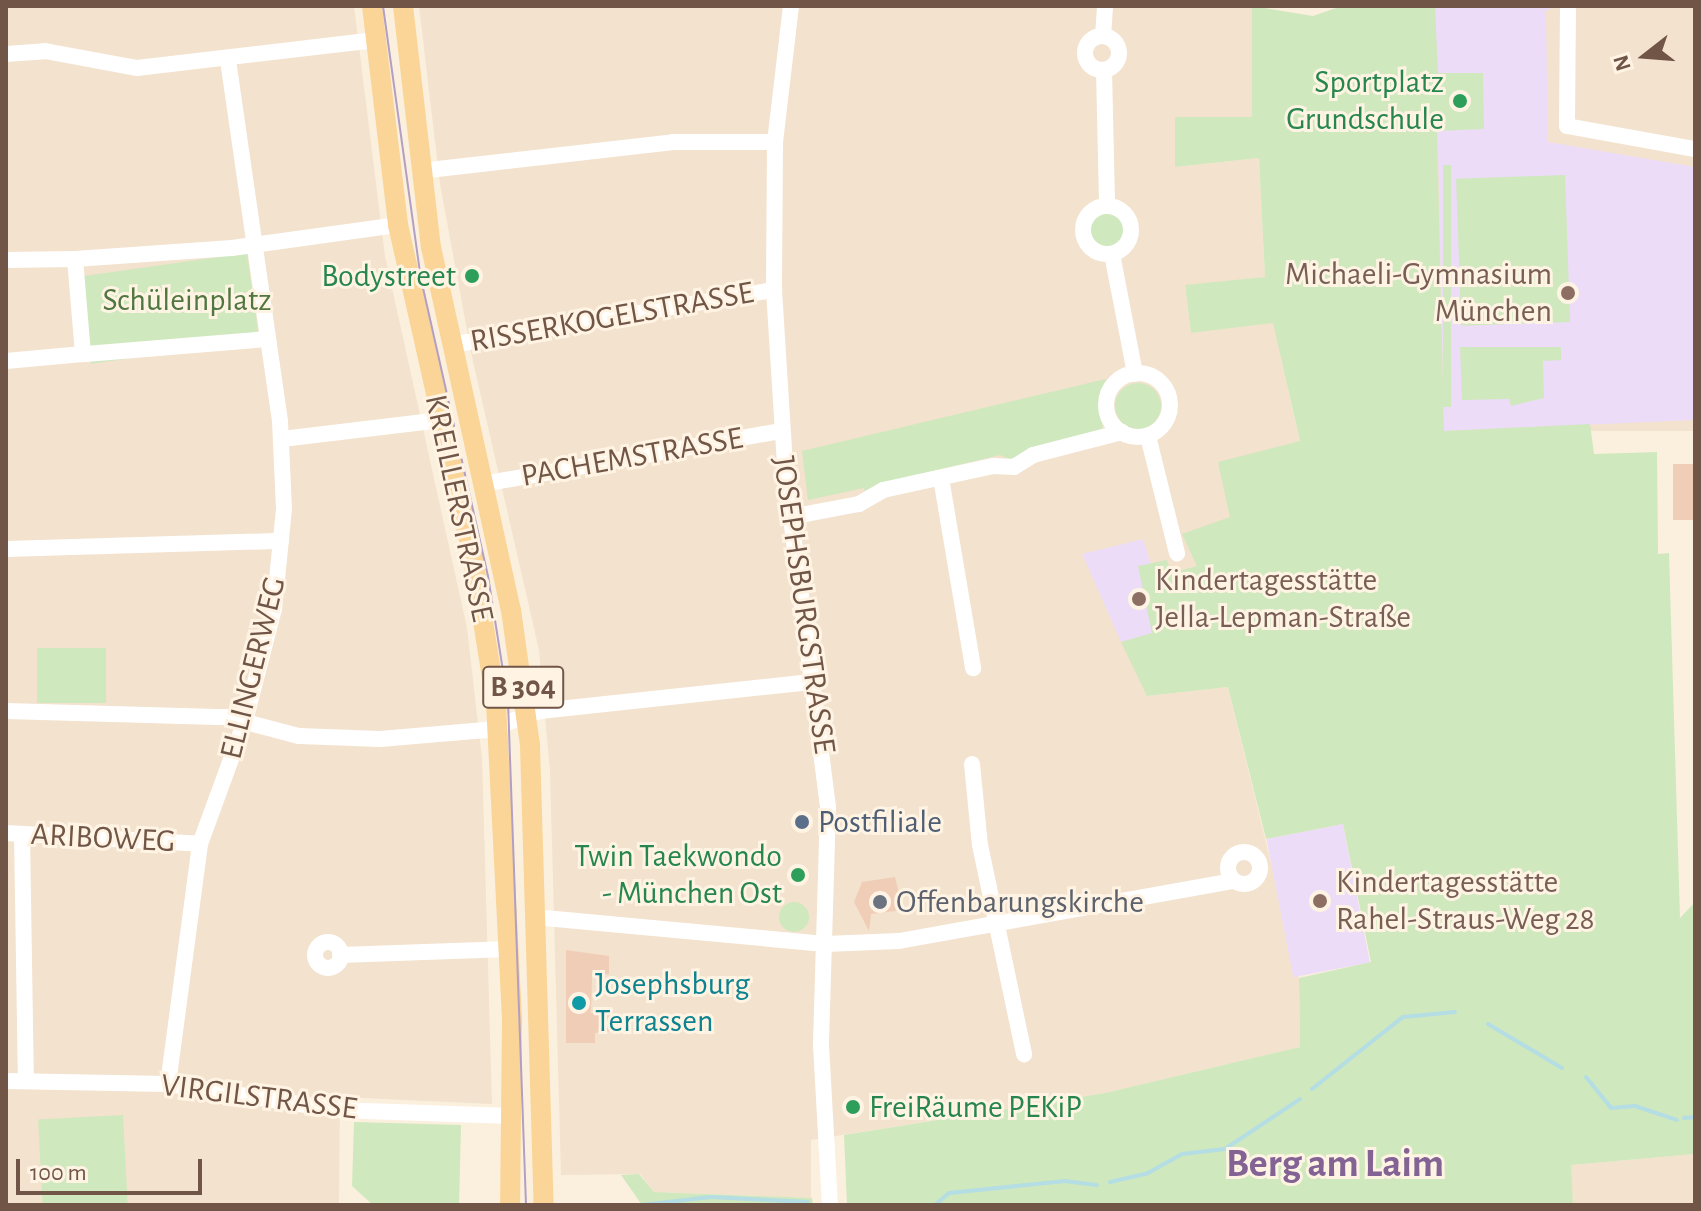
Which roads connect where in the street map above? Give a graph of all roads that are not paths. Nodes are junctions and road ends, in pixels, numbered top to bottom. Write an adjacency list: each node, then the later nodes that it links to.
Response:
1 (372, 6): 7 (main road, KREILLERSTRASSE / B 304)
2 (403, 6): 13 (main road, KREILLERSTRASSE / B 304)
3 (791, 6): 11 (street, JOSEPHSBURGSTRASSE)
4 (1105, 6): 6 (street)
5 (1568, 6): 12 (street)
6 (1103, 36): 10 (street); 10 (street)
7 (375, 40): 9 (street); 15 (main road, KREILLERSTRASSE / B 304)
8 (6, 54): 9 (street)
9 (228, 58): 16 (street, ELLINGERWEG)
10 (1104, 70): 14 (street)
11 (775, 142): 13 (street); 20 (street, JOSEPHSBURGSTRASSE)
12 (1695, 149)
13 (420, 171): 22 (main road, KREILLERSTRASSE / B 304)
14 (1107, 205): 17 (street); 17 (street)
15 (398, 225): 16 (street); 26 (main road, KREILLERSTRASSE / B 304)
16 (254, 245): 18 (street); 21 (street, ELLINGERWEG)
17 (1112, 254): 25 (street)
18 (75, 259): 19 (street); 23 (street)
19 (6, 260)
20 (774, 290): 22 (street, RISSERKOGELSTRASSE); 27 (street, JOSEPHSBURGSTRASSE)
21 (267, 339): 23 (street); 30 (street, ELLINGERWEG)
22 (451, 345): 32 (main road, KREILLERSTRASSE / B 304)
23 (83, 354): 24 (street)
24 (6, 361)
25 (1135, 374): 28 (street); 29 (street)
26 (441, 420): 30 (street); 42 (main road, KREILLERSTRASSE / B 304)
27 (781, 431): 32 (street, PACHEMSTRASSE); 33 (street, JOSEPHSBURGSTRASSE)
28 (1122, 432): 29 (street); 31 (street)
29 (1148, 436): 36 (street)
30 (282, 439): 34 (street, ELLINGERWEG)
31 (941, 478): 33 (street); 37 (street)
32 (483, 484): 40 (main road, KREILLERSTRASSE / B 304)
33 (790, 517): 38 (street, JOSEPHSBURGSTRASSE)
34 (281, 541): 35 (street); 41 (street, ELLINGERWEG)
35 (6, 549)
36 (1177, 553)
37 (973, 668)
38 (813, 682): 40 (street); 49 (street, JOSEPHSBURGSTRASSE)
39 (6, 711): 41 (street)
40 (527, 716): 42 (street); 47 (main road, KREILLERSTRASSE / B 304)
41 (245, 721): 42 (street); 45 (street, ELLINGERWEG)
42 (499, 725): 50 (main road, KREILLERSTRASSE / B 304)
43 (972, 764): 48 (street)
44 (14, 833): 45 (street, ARIBOWEG); 51 (street)
45 (200, 844): 56 (street, ELLINGERWEG)
46 (1234, 881): 48 (street)
47 (534, 917): 49 (street); 59 (main road, KREILLERSTRASSE / B 304)
48 (996, 925): 49 (street); 53 (street)
49 (825, 944): 60 (street, JOSEPHSBURGSTRASSE)
50 (509, 949): 52 (street); 57 (main road, KREILLERSTRASSE / B 304)
51 (13, 955): 54 (street)
52 (340, 955)
53 (1024, 1054)
54 (26, 1080): 55 (street, VIRGILSTRASSE); 56 (street, VIRGILSTRASSE)
55 (6, 1081)
56 (168, 1084): 57 (street, VIRGILSTRASSE)
57 (511, 1116): 58 (main road, KREILLERSTRASSE / B 304)
58 (510, 1205)
59 (544, 1205)
60 (830, 1205)

